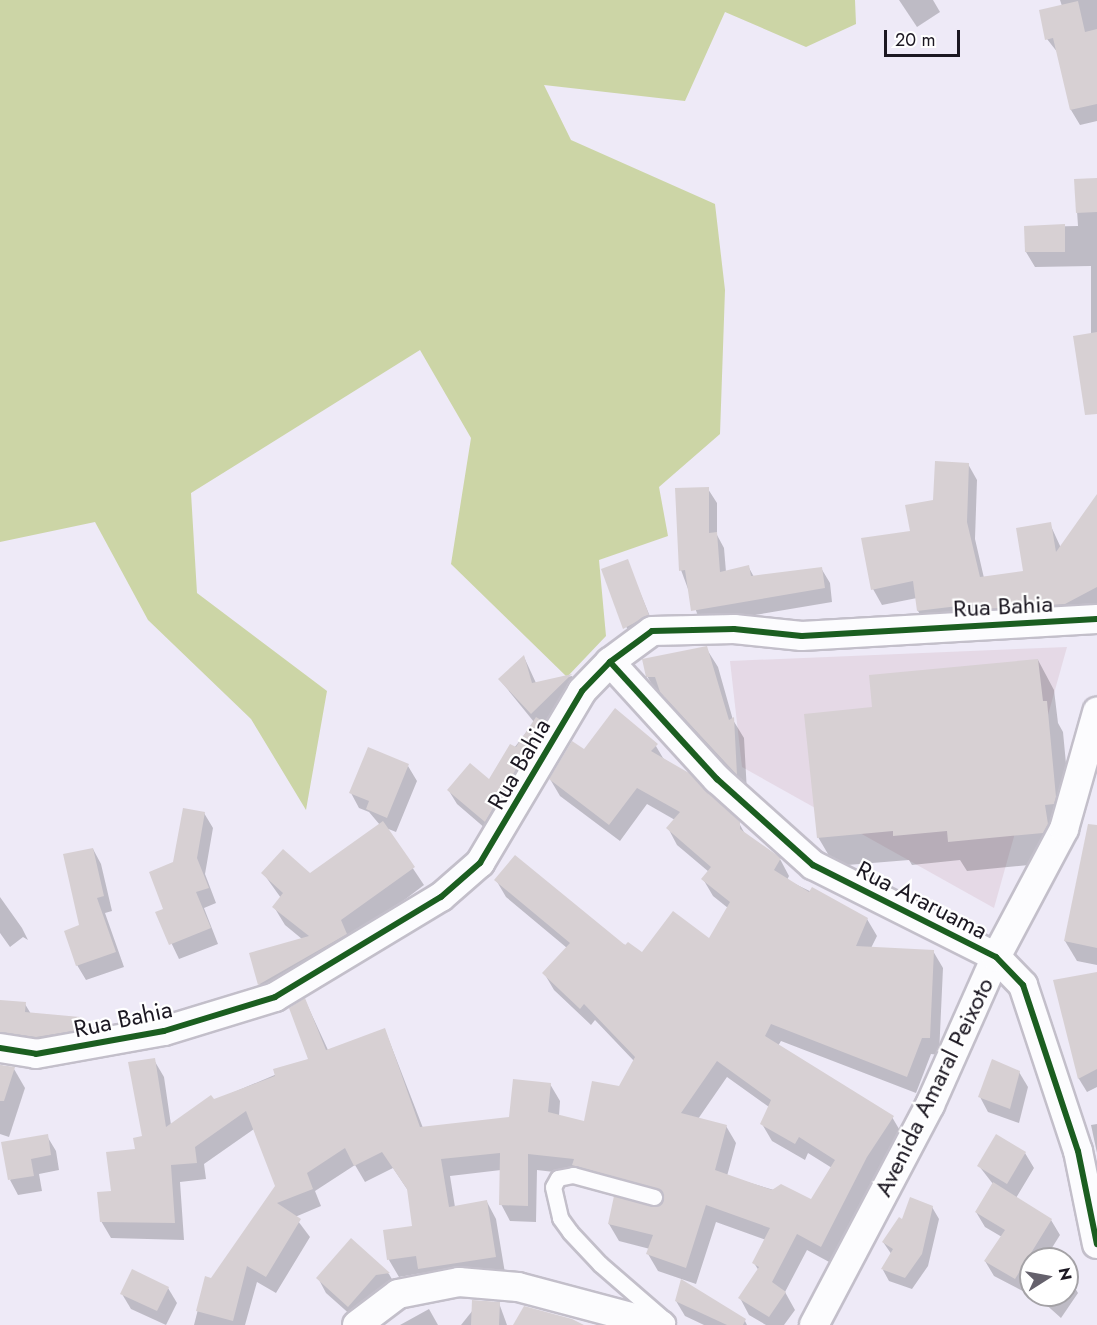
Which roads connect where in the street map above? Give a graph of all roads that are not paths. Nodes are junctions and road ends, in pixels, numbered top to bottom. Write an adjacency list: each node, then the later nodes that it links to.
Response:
1 (1097, 619): 2 (street, Rua Bahia)
2 (610, 662): 4 (street, Rua Araruama); 5 (street, Rua Bahia)
3 (1097, 712): 4 (street, Avenida Amaral Peixoto)
4 (996, 957): 7 (street, Rua Araruama); 11 (street, Avenida Amaral Peixoto)
5 (0, 1048)
6 (654, 1197): 10 (lane)
7 (1097, 1244)
8 (357, 1325): 9 (street)
9 (661, 1325)
10 (670, 1325)
11 (813, 1325)

